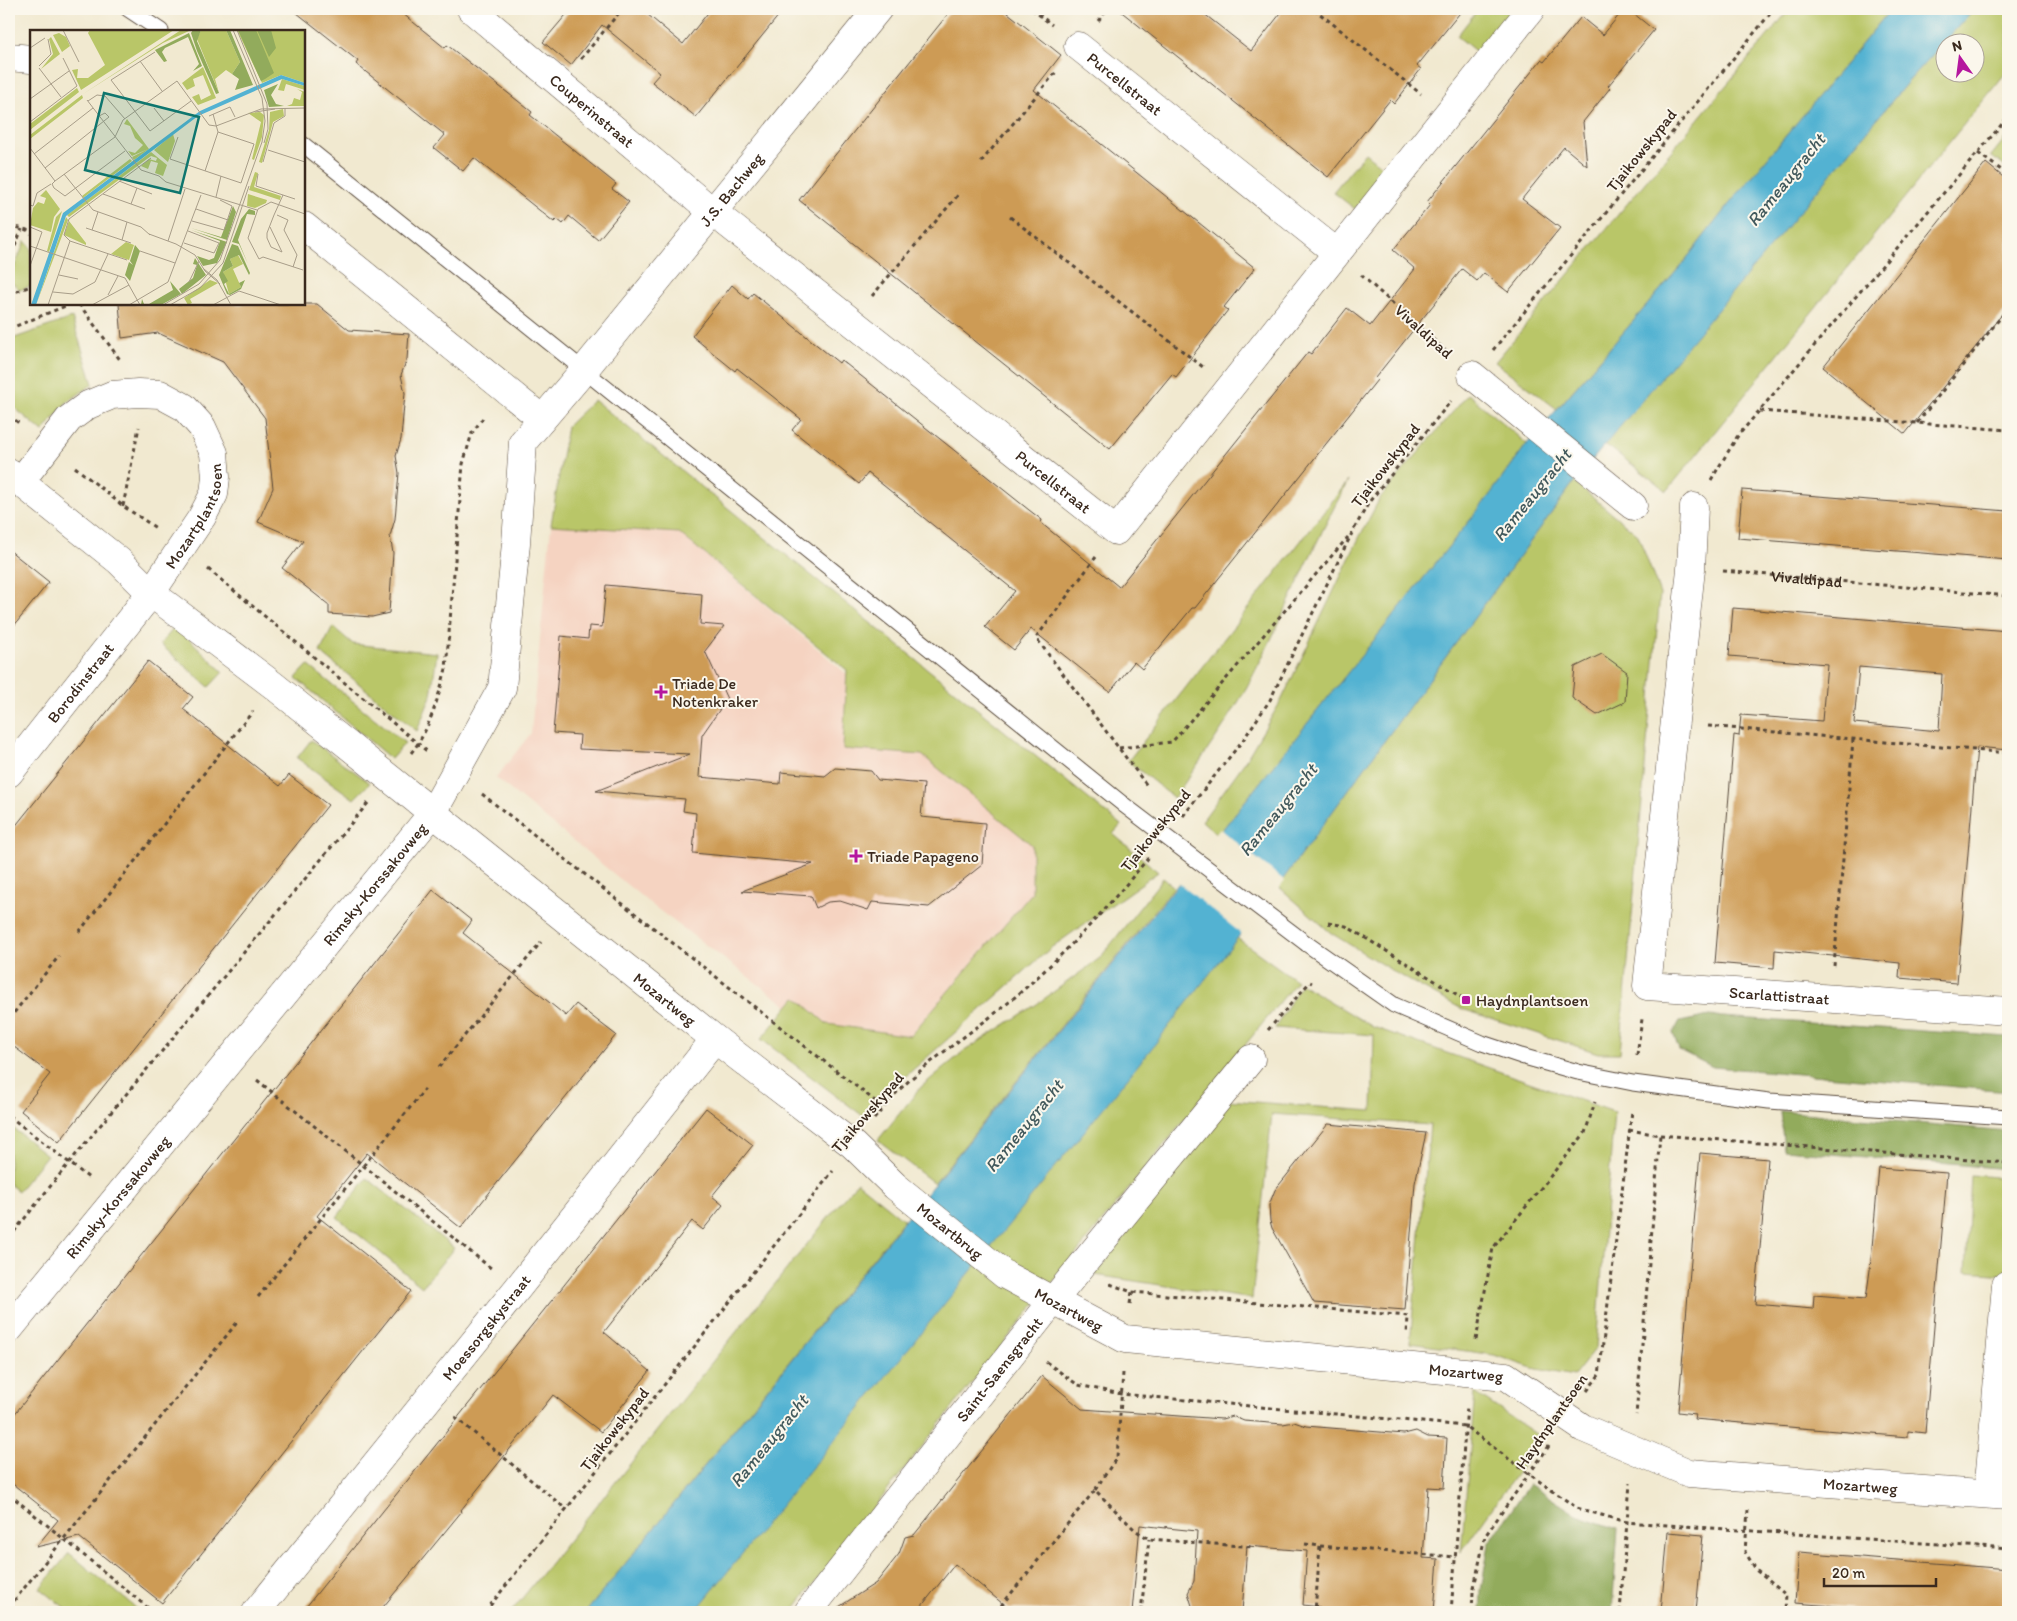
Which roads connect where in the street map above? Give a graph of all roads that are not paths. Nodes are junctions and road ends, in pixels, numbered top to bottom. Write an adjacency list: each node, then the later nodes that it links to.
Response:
1 (128, 9): 5 (lane)
2 (471, 9): 10 (street, Couperinstraat)
3 (878, 9): 10 (street, J.S. Bachweg)
4 (1531, 9): 12 (street)
5 (160, 30)
6 (1078, 46): 12 (street, Purcellstraat)
7 (9, 57): 8 (street)
8 (30, 59)
9 (305, 147): 13 (lane)
10 (713, 212): 12 (street, Purcellstraat); 13 (street, J.S. Bachweg)
11 (305, 227): 15 (street)
12 (1336, 252)
13 (584, 370): 15 (street, Rimsky-Korssakovweg); 25 (lane, bridge)
14 (1472, 375): 17 (street)
15 (542, 419): 21 (street, Rimsky-Korssakovweg)
16 (15, 478): 19 (street, Mozartplantsoen); 19 (street, Mozartplantsoen)
17 (1633, 506)
18 (1694, 507): 22 (street, Scarlattistraat)
19 (151, 593): 20 (street, Borodinstraat); 21 (street, Mozartplantsoen)
20 (9, 773)
21 (432, 814): 23 (street, Mozartweg); 30 (street, Rimsky-Korssakovweg)
22 (2008, 1011)
23 (715, 1039): 26 (street, Mozartweg); 32 (street, Moessorgskystraat)
24 (1251, 1059): 29 (street, Saint-Saensgracht)
25 (2008, 1118)
26 (896, 1186): 27 (street, Mozartbrug)
27 (1004, 1275): 29 (street, Mozartweg)
28 (2006, 1285): 31 (street)
29 (1052, 1302): 31 (street, Mozartweg); 33 (street, Saint-Saensgracht)
30 (9, 1329)
31 (1998, 1495)
32 (256, 1612)
33 (808, 1612)

